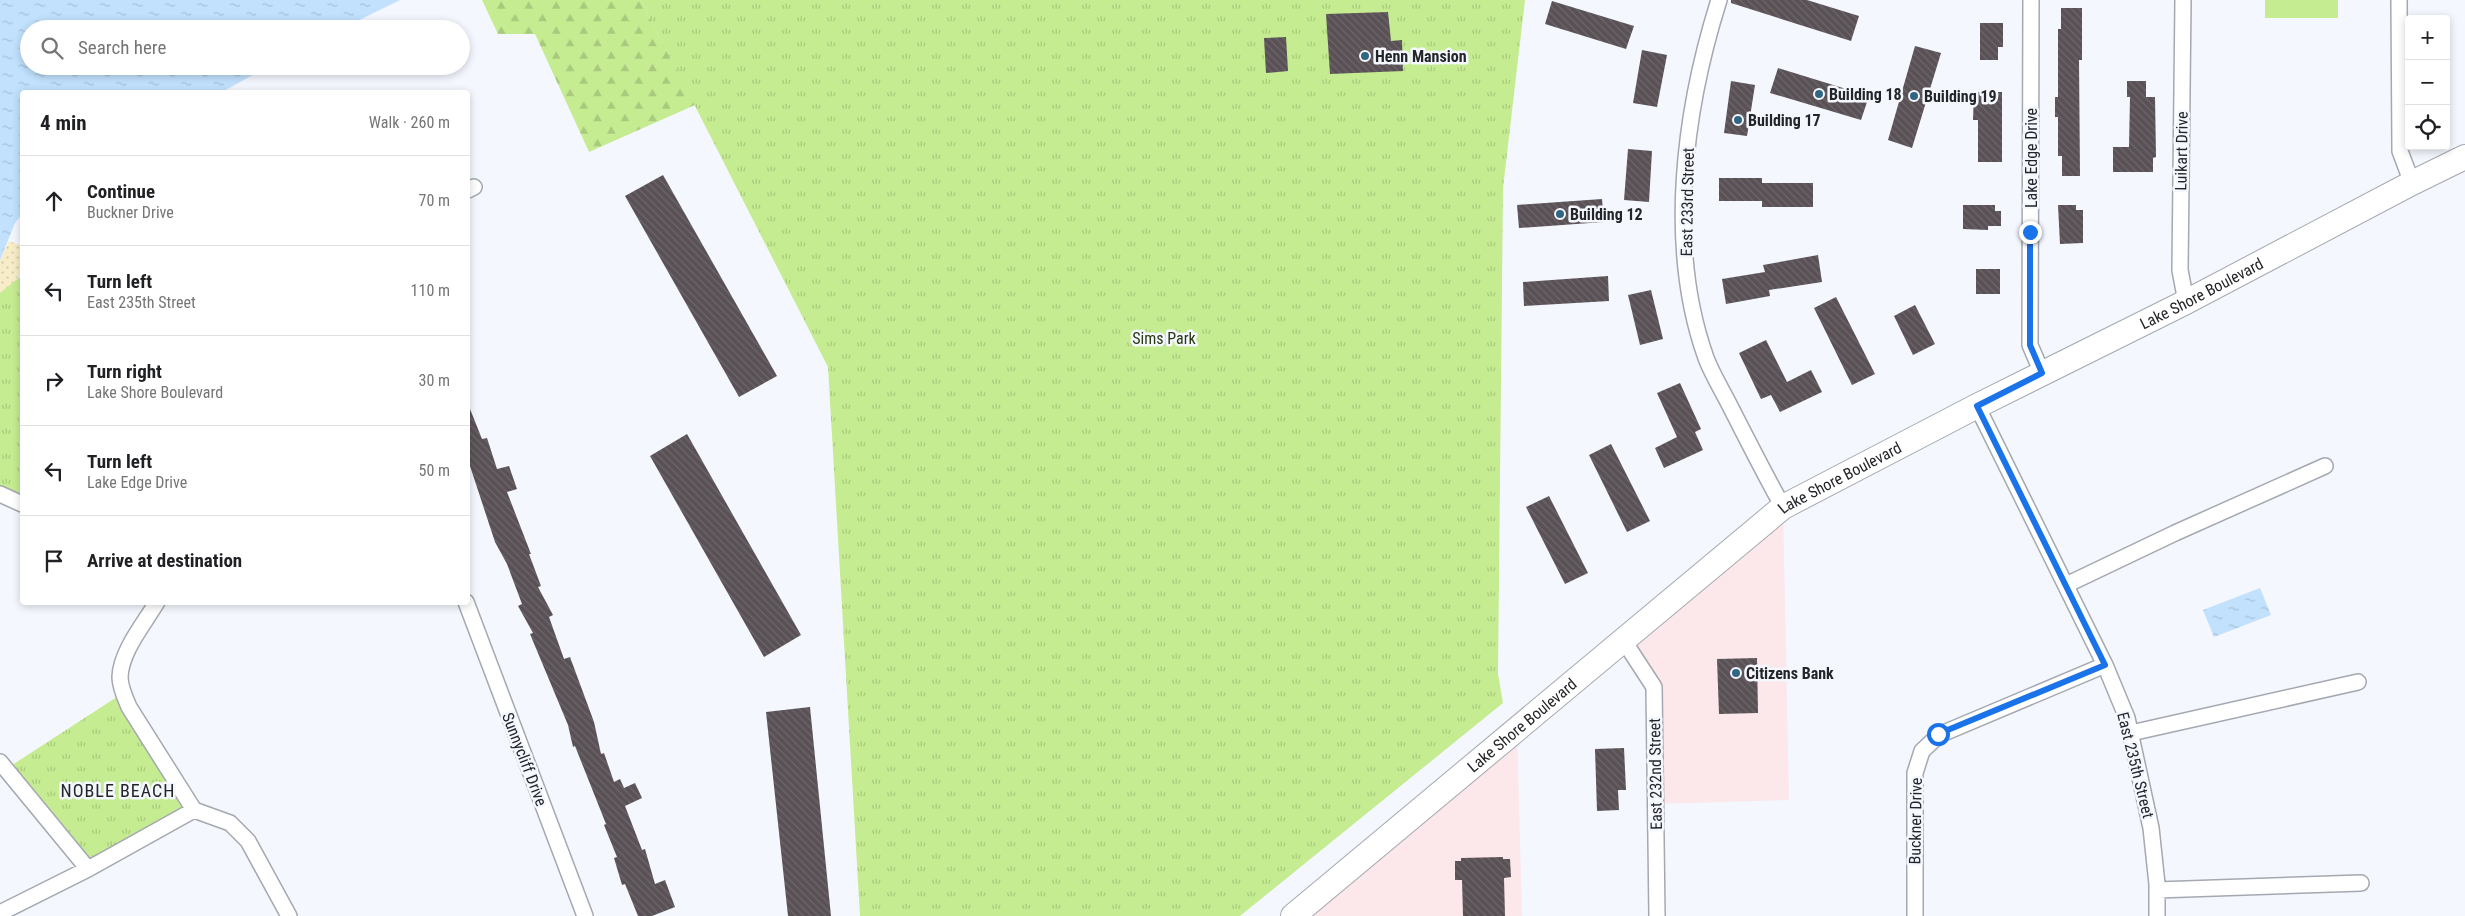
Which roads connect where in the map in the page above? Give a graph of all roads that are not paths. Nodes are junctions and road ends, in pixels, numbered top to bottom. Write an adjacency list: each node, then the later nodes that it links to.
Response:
1 (1719, 0): 13 (street, East 233rd Street)
2 (2032, 0): 8 (street, Lake Edge Drive)
3 (2182, 0): 7 (street, Luikart Drive)
4 (2399, 0): 6 (street)
5 (2465, 157): 6 (main road, Lake Shore Boulevard)
6 (2412, 183): 7 (main road, Lake Shore Boulevard)
7 (2186, 302): 8 (main road, Lake Shore Boulevard)
8 (2042, 373): 9 (main road, Lake Shore Boulevard)
9 (1977, 406): 13 (main road, Lake Shore Boulevard); 14 (street, East 235th Street)
10 (2326, 466): 14 (street)
11 (0, 494): 12 (street)
12 (20, 503)
13 (1782, 507): 17 (main road, Lake Shore Boulevard)
14 (2066, 585): 18 (street, East 235th Street)
15 (155, 605): 22 (street)
16 (467, 605): 28 (street, Sunnycliff Drive)
17 (1624, 641): 29 (main road, Lake Shore Boulevard); 30 (street, East 232nd Street)
18 (2105, 665): 20 (street, East 235th Street); 31 (street, Buckner Drive)
19 (2358, 682): 20 (street)
20 (2131, 733): 25 (street, East 235th Street)
21 (0, 762): 23 (street)
22 (194, 810): 23 (street); 27 (street)
23 (88, 869): 26 (street)
24 (2361, 883): 25 (street)
25 (2157, 890): 32 (street, East 235th Street)
26 (0, 913)
27 (289, 916)
28 (585, 916)
29 (1293, 916)
30 (1657, 916)
31 (1914, 916)
32 (2157, 916)

